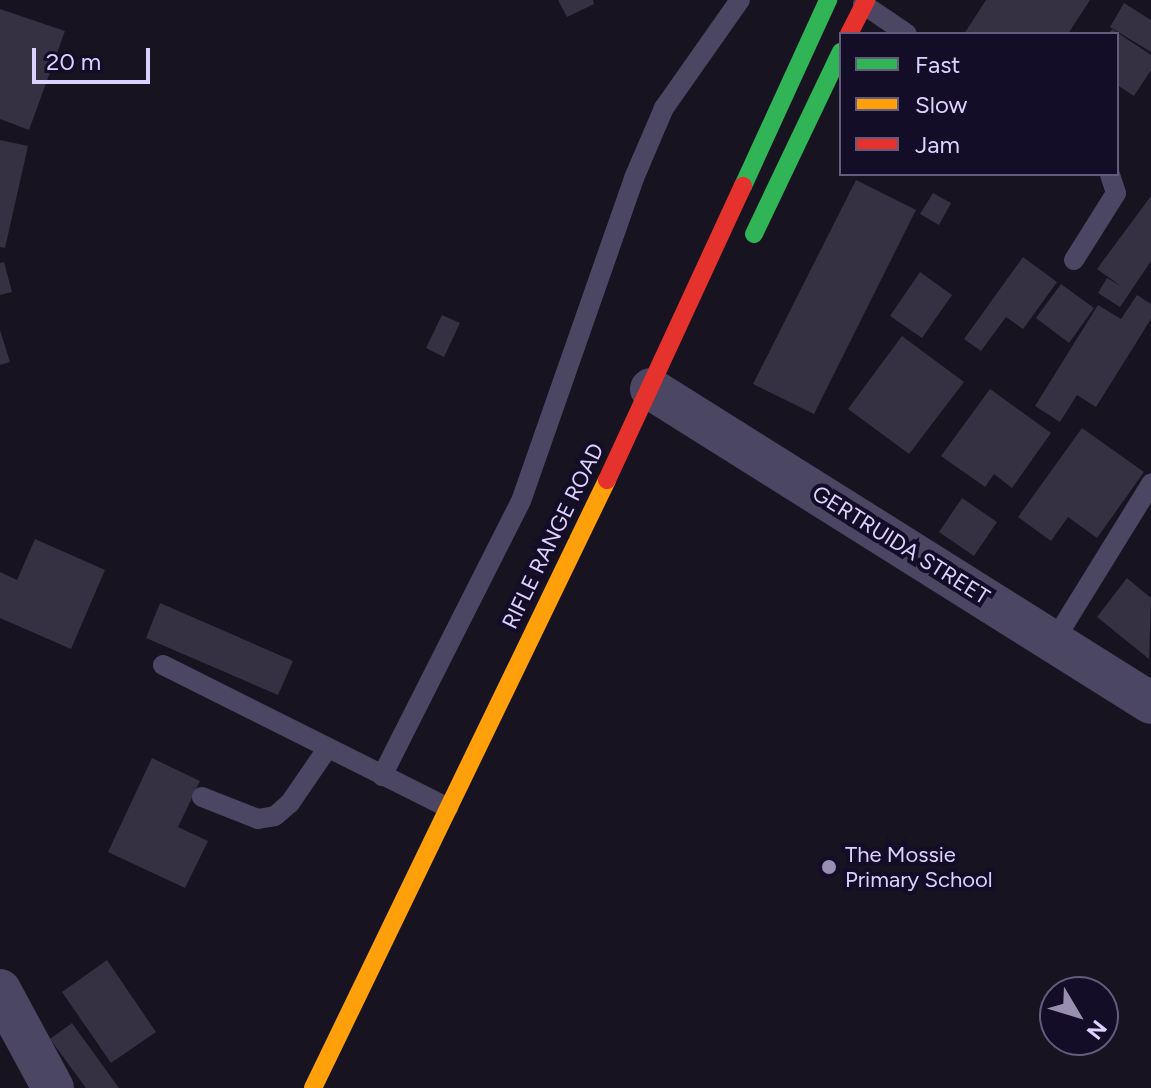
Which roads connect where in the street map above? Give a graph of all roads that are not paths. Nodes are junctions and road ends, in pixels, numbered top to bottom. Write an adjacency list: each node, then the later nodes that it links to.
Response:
1 (740, 0): 16 (lane)
2 (828, 0): 10 (main road, RIFLE RANGE ROAD)
3 (864, 2): 4 (main road); 5 (lane)
4 (850, 32)
5 (904, 32)
6 (839, 56): 8 (main road)
7 (1111, 176): 9 (lane)
8 (747, 249)
9 (1074, 260)
10 (668, 400): 12 (street, GERTRUIDA STREET); 18 (main road, RIFLE RANGE ROAD)
11 (1151, 484): 12 (lane)
12 (1054, 641): 14 (street, GERTRUIDA STREET)
13 (163, 665): 15 (lane)
14 (1151, 703)
15 (327, 749): 16 (lane); 17 (lane)
16 (382, 776): 18 (lane)
17 (202, 797)
18 (448, 808): 21 (main road, RIFLE RANGE ROAD)
19 (0, 990): 20 (street)
20 (53, 1088)
21 (313, 1088)

